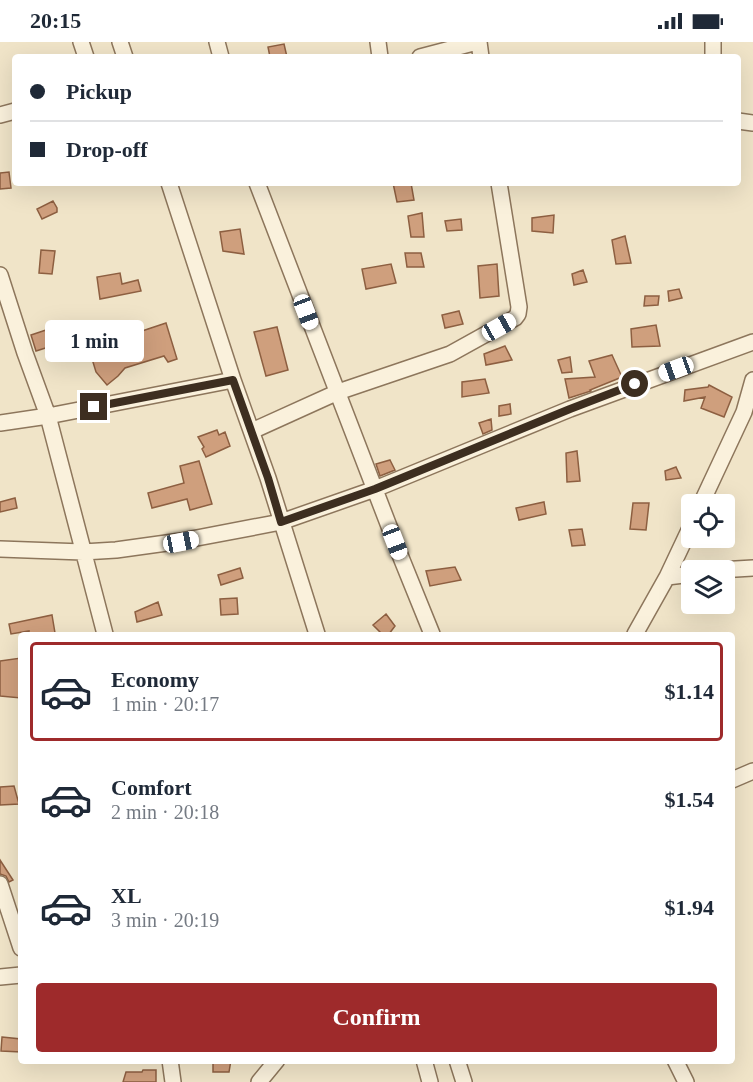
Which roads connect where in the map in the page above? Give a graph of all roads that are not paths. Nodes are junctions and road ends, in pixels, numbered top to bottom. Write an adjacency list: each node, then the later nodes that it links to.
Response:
1 (478, 42): 2 (street)
2 (432, 54)
3 (168, 186): 8 (street)
4 (257, 186): 10 (street)
5 (499, 186): 10 (street)
6 (0, 275): 11 (street)
7 (753, 342): 14 (street)
8 (233, 380): 11 (street); 13 (street)
9 (753, 380): 15 (street)
10 (338, 392): 13 (street); 14 (street)
11 (48, 416): 12 (street); 19 (street)
12 (0, 423)
13 (252, 431): 16 (street)
14 (375, 489): 16 (street); 26 (street)
15 (706, 494)
16 (281, 522): 19 (street); 25 (street)
17 (681, 547): 23 (street)
18 (0, 549): 19 (street)
19 (83, 552): 24 (street)
20 (753, 568): 21 (street)
21 (735, 569)
22 (681, 575): 23 (street)
23 (667, 577): 27 (street)
24 (104, 632)
25 (316, 632)
26 (431, 632)
27 (636, 632)
28 (753, 771): 29 (street)
29 (735, 779)
30 (0, 884): 31 (street)
31 (18, 939)
32 (18, 975): 33 (street)
33 (0, 977)
34 (171, 1064): 39 (street)
35 (274, 1064): 40 (street)
36 (425, 1064): 41 (street)
37 (457, 1064): 42 (street)
38 (677, 1064): 43 (street)
39 (173, 1082)
40 (259, 1082)
41 (430, 1082)
42 (464, 1082)
43 (686, 1082)

